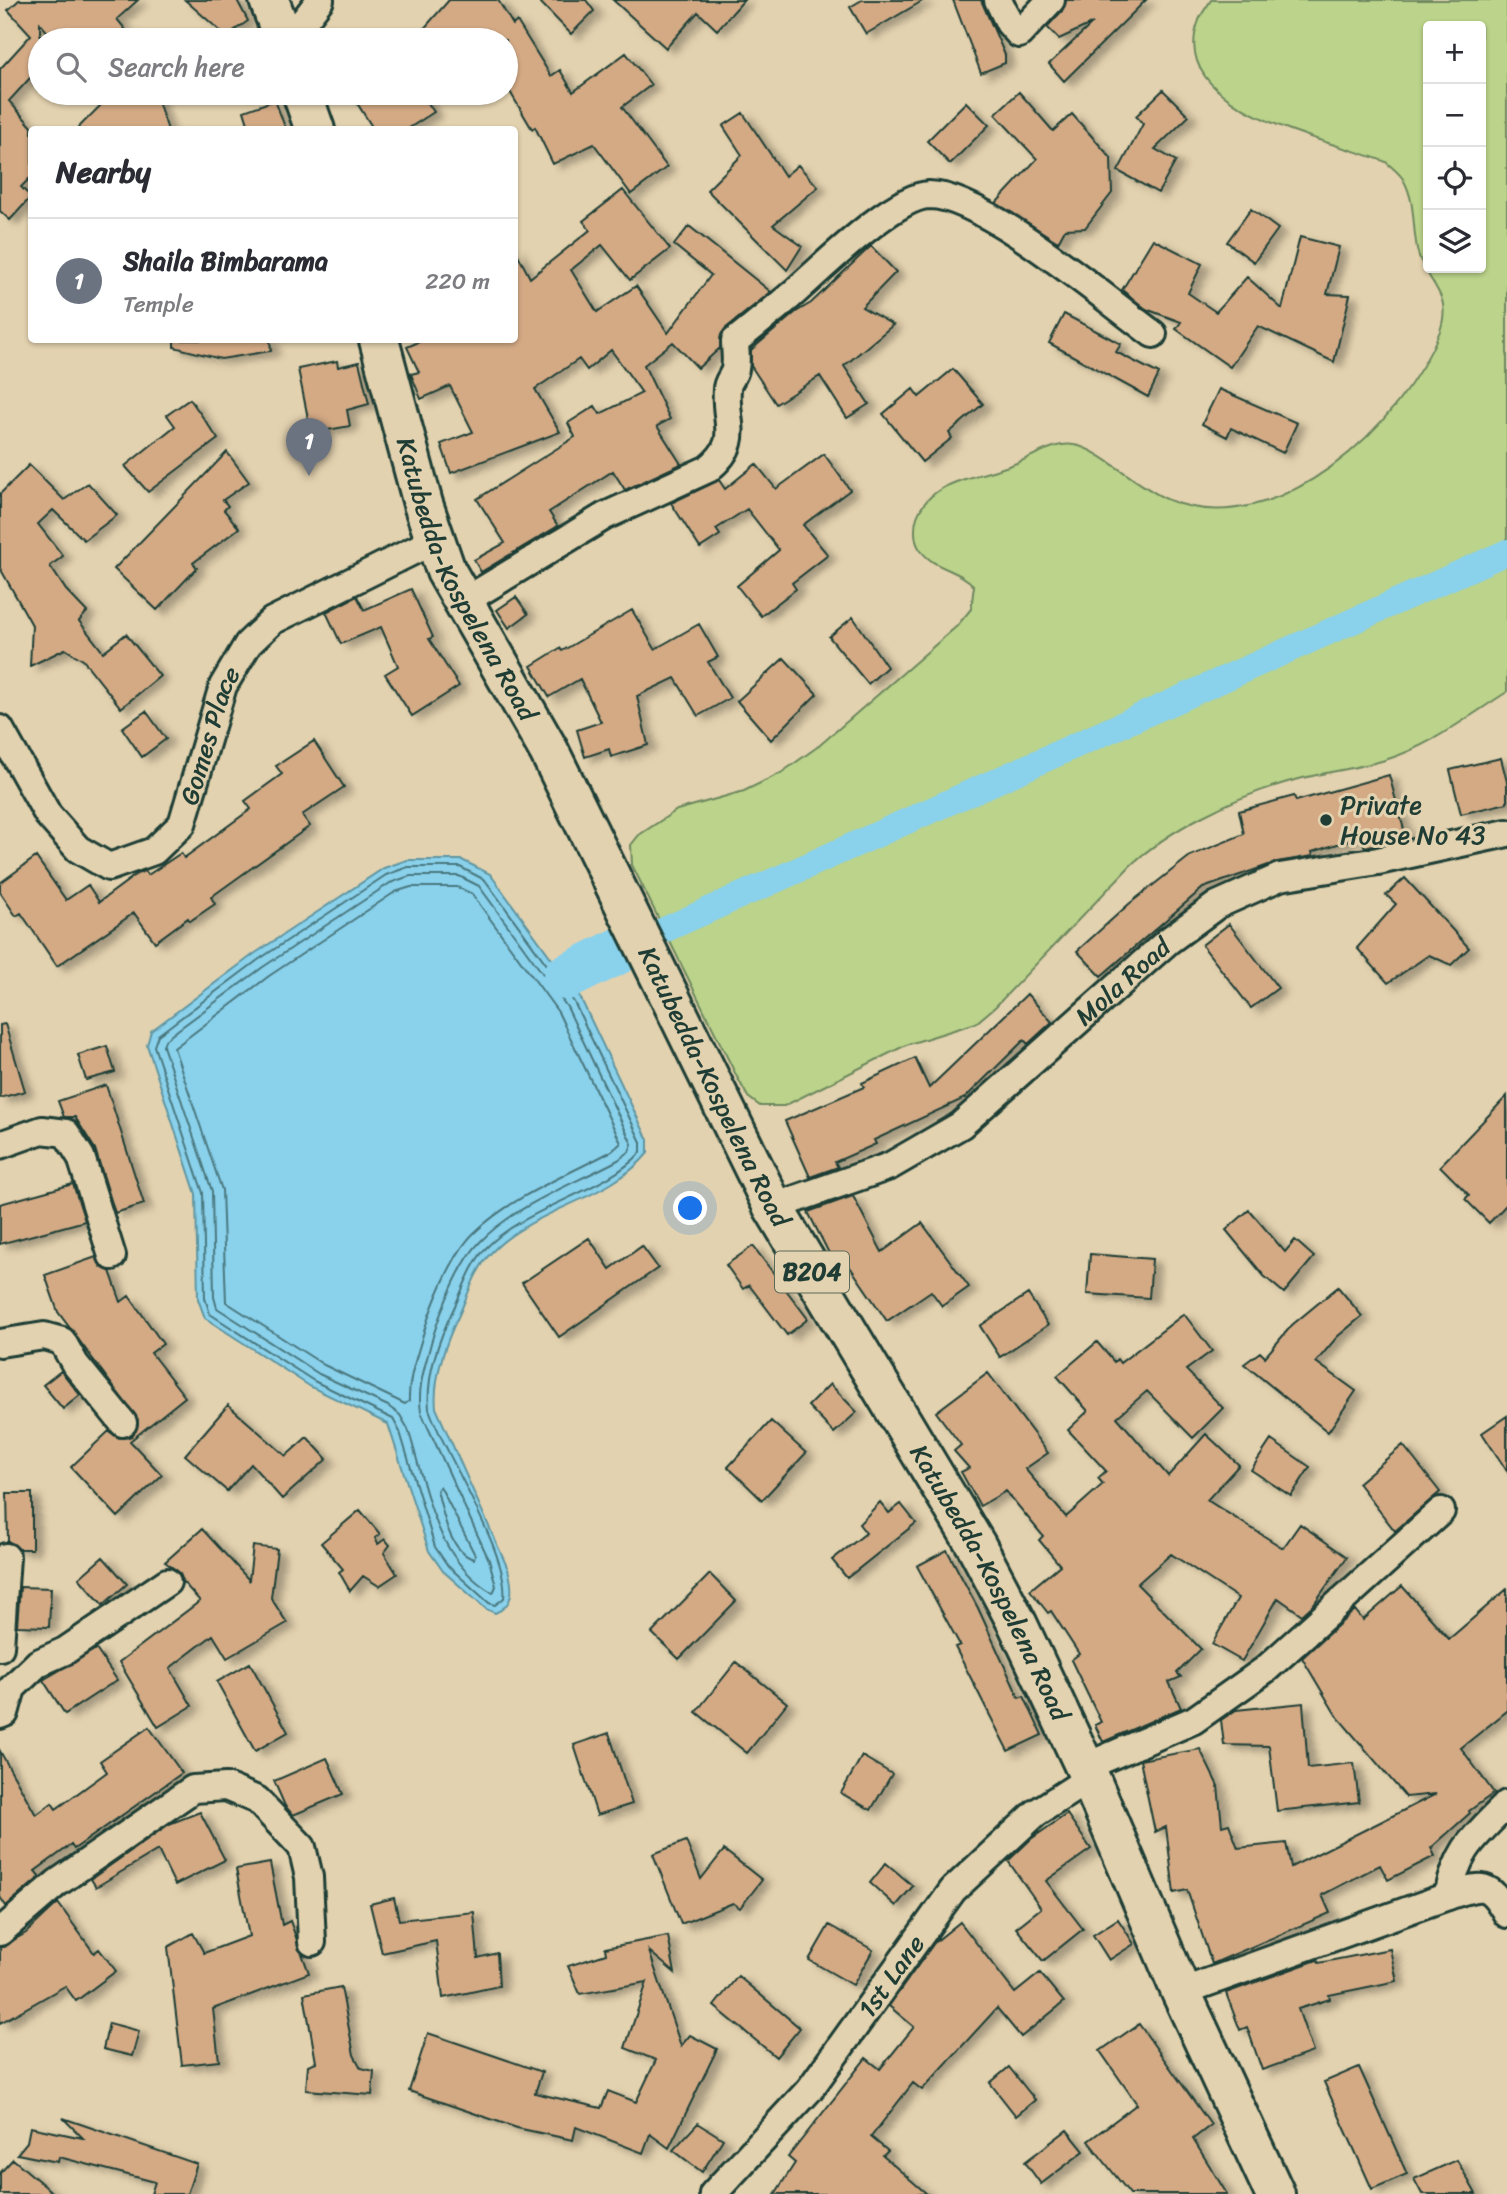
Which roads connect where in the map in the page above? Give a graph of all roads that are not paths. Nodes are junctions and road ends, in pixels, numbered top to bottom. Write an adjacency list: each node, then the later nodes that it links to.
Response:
1 (269, 0): 5 (main road)
2 (320, 0): 6 (street)
3 (998, 0): 4 (street)
4 (1051, 0)
5 (281, 28)
6 (296, 28)
7 (306, 105): 8 (main road)
8 (313, 126)
9 (1153, 334): 12 (street)
10 (380, 343): 11 (main road, Katubedda-Kospelena Road / B204)
11 (435, 540): 12 (main road, Katubedda-Kospelena Road / B204); 13 (street, Gomes Place)
12 (463, 602): 16 (main road, Katubedda-Kospelena Road / B204)
13 (0, 729)
14 (1507, 833): 16 (street, Mola Road)
15 (0, 1145): 17 (street)
16 (773, 1207): 26 (main road, Katubedda-Kospelena Road / B204)
17 (112, 1256)
18 (0, 1343): 19 (street)
19 (123, 1423)
20 (1441, 1511): 26 (street, 1st Lane)
21 (6, 1557): 23 (street)
22 (167, 1582): 25 (street)
23 (0, 1647)
24 (0, 1676): 25 (street)
25 (2, 1714)
26 (1087, 1772): 32 (main road, Katubedda-Kospelena Road / B204); 33 (street, 1st Lane)
27 (1507, 1804): 28 (street)
28 (1448, 1896): 29 (street); 32 (street)
29 (1507, 1914)
30 (0, 1932): 31 (street)
31 (312, 1942)
32 (1181, 1992): 34 (main road, Katubedda-Kospelena Road / B204)
33 (713, 2194)
34 (1275, 2194)

